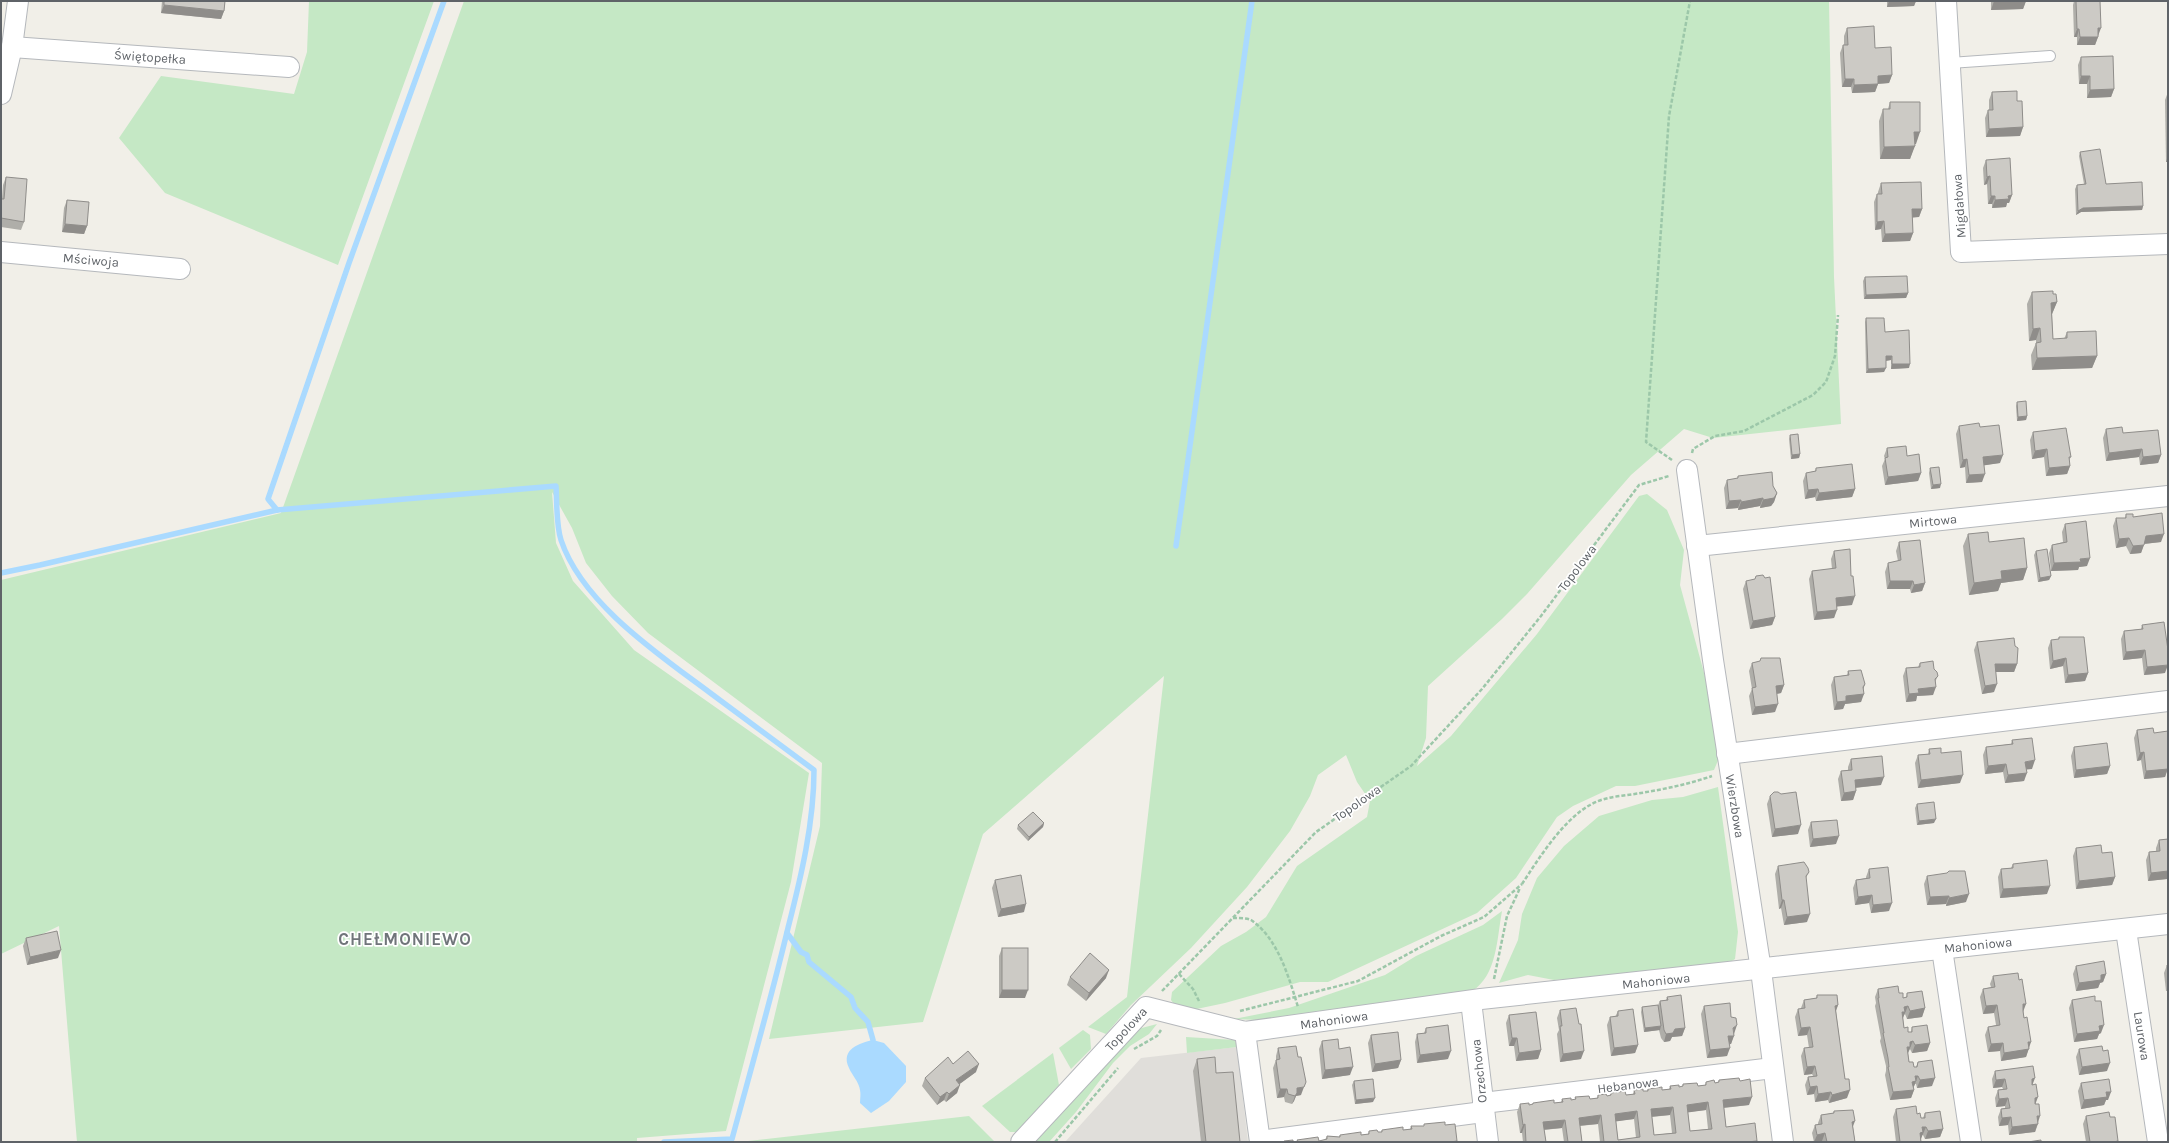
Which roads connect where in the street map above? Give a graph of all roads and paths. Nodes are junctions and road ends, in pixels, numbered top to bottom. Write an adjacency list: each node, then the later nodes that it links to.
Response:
1 (18, 1): 4 (street)
2 (1690, 1): 13 (path)
3 (1946, 1): 6 (street, Migdałowa)
4 (12, 47): 7 (street, Świętopełka); 8 (street)
5 (2050, 56): 6 (lane)
6 (1950, 63): 9 (street, Migdałowa)
7 (289, 67)
8 (1, 94)
9 (2168, 244)
10 (1, 252): 11 (street, Mściwoja)
11 (180, 269)
12 (1838, 315): 13 (path)
13 (1687, 470): 15 (street, Wierzbowa); 19 (path, Topolowa)
14 (2168, 496): 15 (street, Mirtowa)
15 (1698, 546): 17 (street, Wierzbowa)
16 (2168, 701): 17 (street)
17 (1728, 763): 18 (path); 23 (street, Wierzbowa)
18 (1522, 884): 25 (path); 26 (path)
19 (1233, 918): 24 (path, Topolowa); 25 (path)
20 (2168, 924): 21 (street, Mahoniowa)
21 (2126, 930): 22 (street, Mahoniowa); 43 (street, Laurowa)
22 (1942, 949): 23 (street, Mahoniowa); 42 (street)
23 (1761, 970): 26 (street, Mahoniowa); 35 (street, Wierzbowa)
24 (1179, 974): 27 (path, Topolowa); 30 (path)
25 (1295, 998): 28 (path); 31 (path)
26 (1476, 1000): 31 (street, Mahoniowa); 36 (street, Orzechowa)
27 (1146, 1007): 29 (street, Mahoniowa); 37 (street, Topolowa)
28 (1239, 1011)
29 (1172, 1014): 30 (street, Mahoniowa); 33 (path)
30 (1204, 1021): 32 (street, Mahoniowa)
31 (1303, 1024): 32 (street, Mahoniowa)
32 (1245, 1032): 39 (street)
33 (1132, 1051)
34 (1122, 1063): 38 (path)
35 (1773, 1068): 36 (street, Hebanowa); 41 (street, Wierzbowa)
36 (1483, 1108): 39 (street, Hebanowa); 40 (street, Orzechowa)
37 (1021, 1142)
38 (1055, 1142)
39 (1260, 1142)
40 (1488, 1142)
41 (1783, 1142)
42 (1971, 1142)
43 (2158, 1142)

